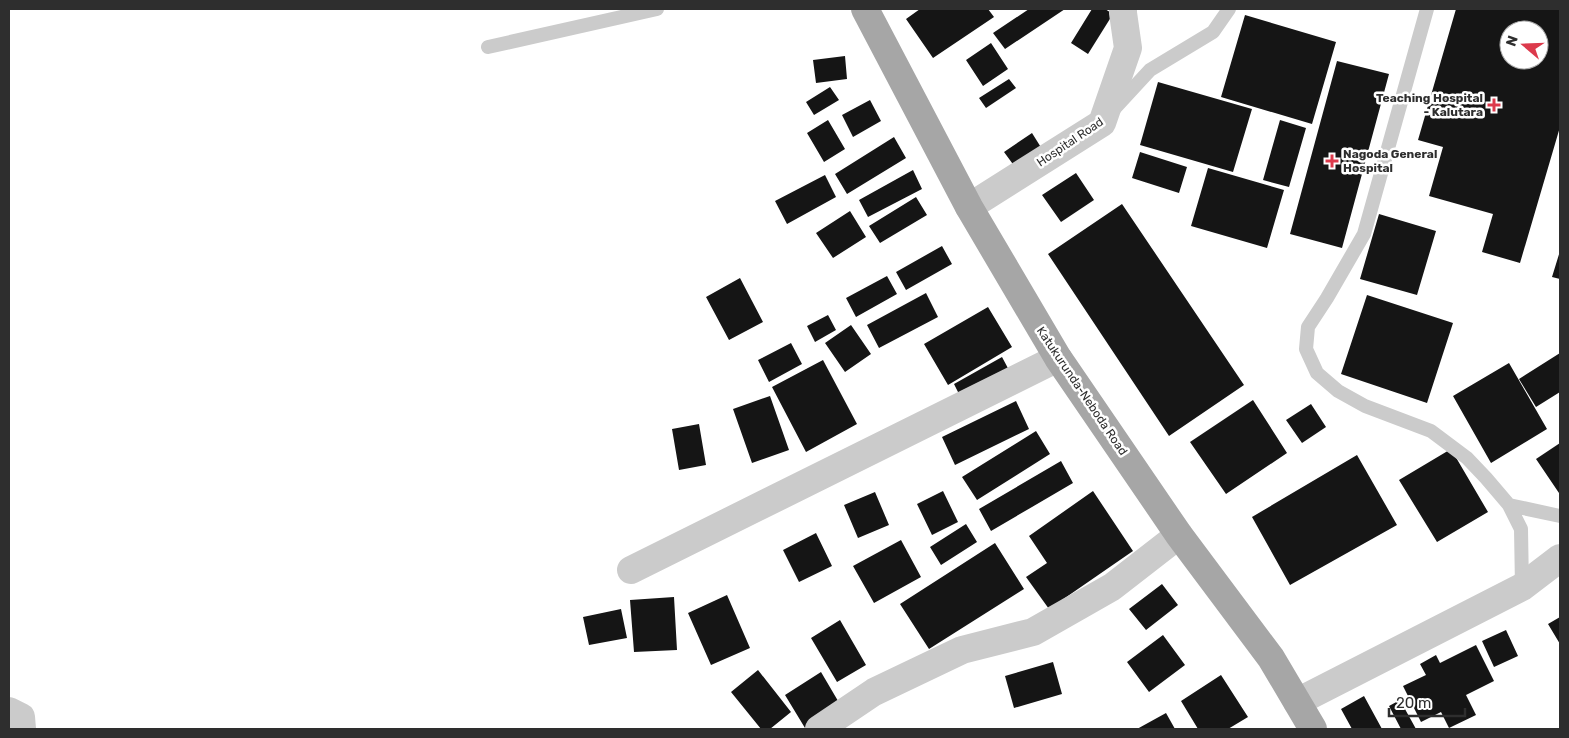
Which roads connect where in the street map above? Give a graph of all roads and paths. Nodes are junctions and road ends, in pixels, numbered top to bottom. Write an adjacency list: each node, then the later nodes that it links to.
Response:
1 (657, 9): 6 (lane)
2 (865, 9): 8 (main road, Katukurunda-Neboda Road)
3 (1123, 9): 7 (street)
4 (1229, 9): 7 (lane, Hospital Road)
5 (1427, 9): 10 (lane)
6 (488, 48)
7 (1102, 123): 8 (street, Hospital Road)
8 (969, 207): 9 (main road, Katukurunda-Neboda Road)
9 (1058, 358): 12 (main road, Katukurunda-Neboda Road); 14 (street)
10 (1509, 506): 11 (lane); 15 (lane)
11 (1560, 516)
12 (1179, 535): 16 (main road, Katukurunda-Neboda Road); 19 (street)
13 (1560, 558): 15 (street)
14 (631, 570)
15 (1522, 587): 16 (street)
16 (1297, 702): 20 (main road, Katukurunda-Neboda Road)
17 (9, 711): 18 (street)
18 (22, 729)
19 (819, 729)
20 (1313, 729)

